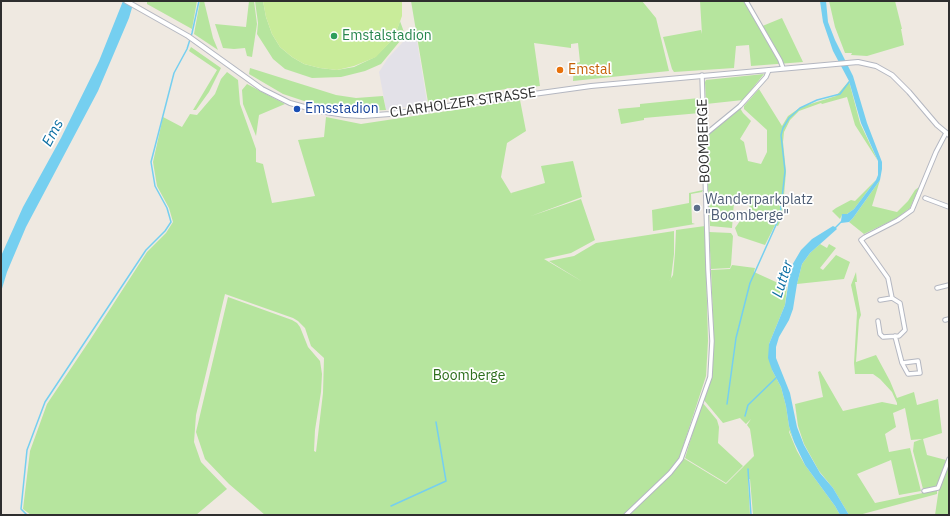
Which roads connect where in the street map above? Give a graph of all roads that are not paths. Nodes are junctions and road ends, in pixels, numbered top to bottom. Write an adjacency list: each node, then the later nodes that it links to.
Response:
1 (126, 1): 5 (street, CLARHOLZER STRASSE)
2 (746, 1): 3 (street)
3 (783, 68): 4 (street, CLARHOLZER STRASSE); 7 (street, CLARHOLZER STRASSE)
4 (768, 70): 5 (street, CLARHOLZER STRASSE); 6 (street)
5 (702, 76): 6 (street, BOOMBERGE)
6 (704, 134): 19 (street, BOOMBERGE)
7 (948, 134): 12 (street)
8 (925, 198): 9 (street)
9 (949, 207)
10 (949, 285): 11 (street)
11 (937, 288)
12 (892, 298): 13 (street); 15 (street)
13 (880, 300)
14 (878, 321): 15 (street)
15 (895, 336): 16 (street)
16 (902, 363): 16 (street)
17 (949, 459): 18 (street)
18 (924, 492)
19 (626, 515)

